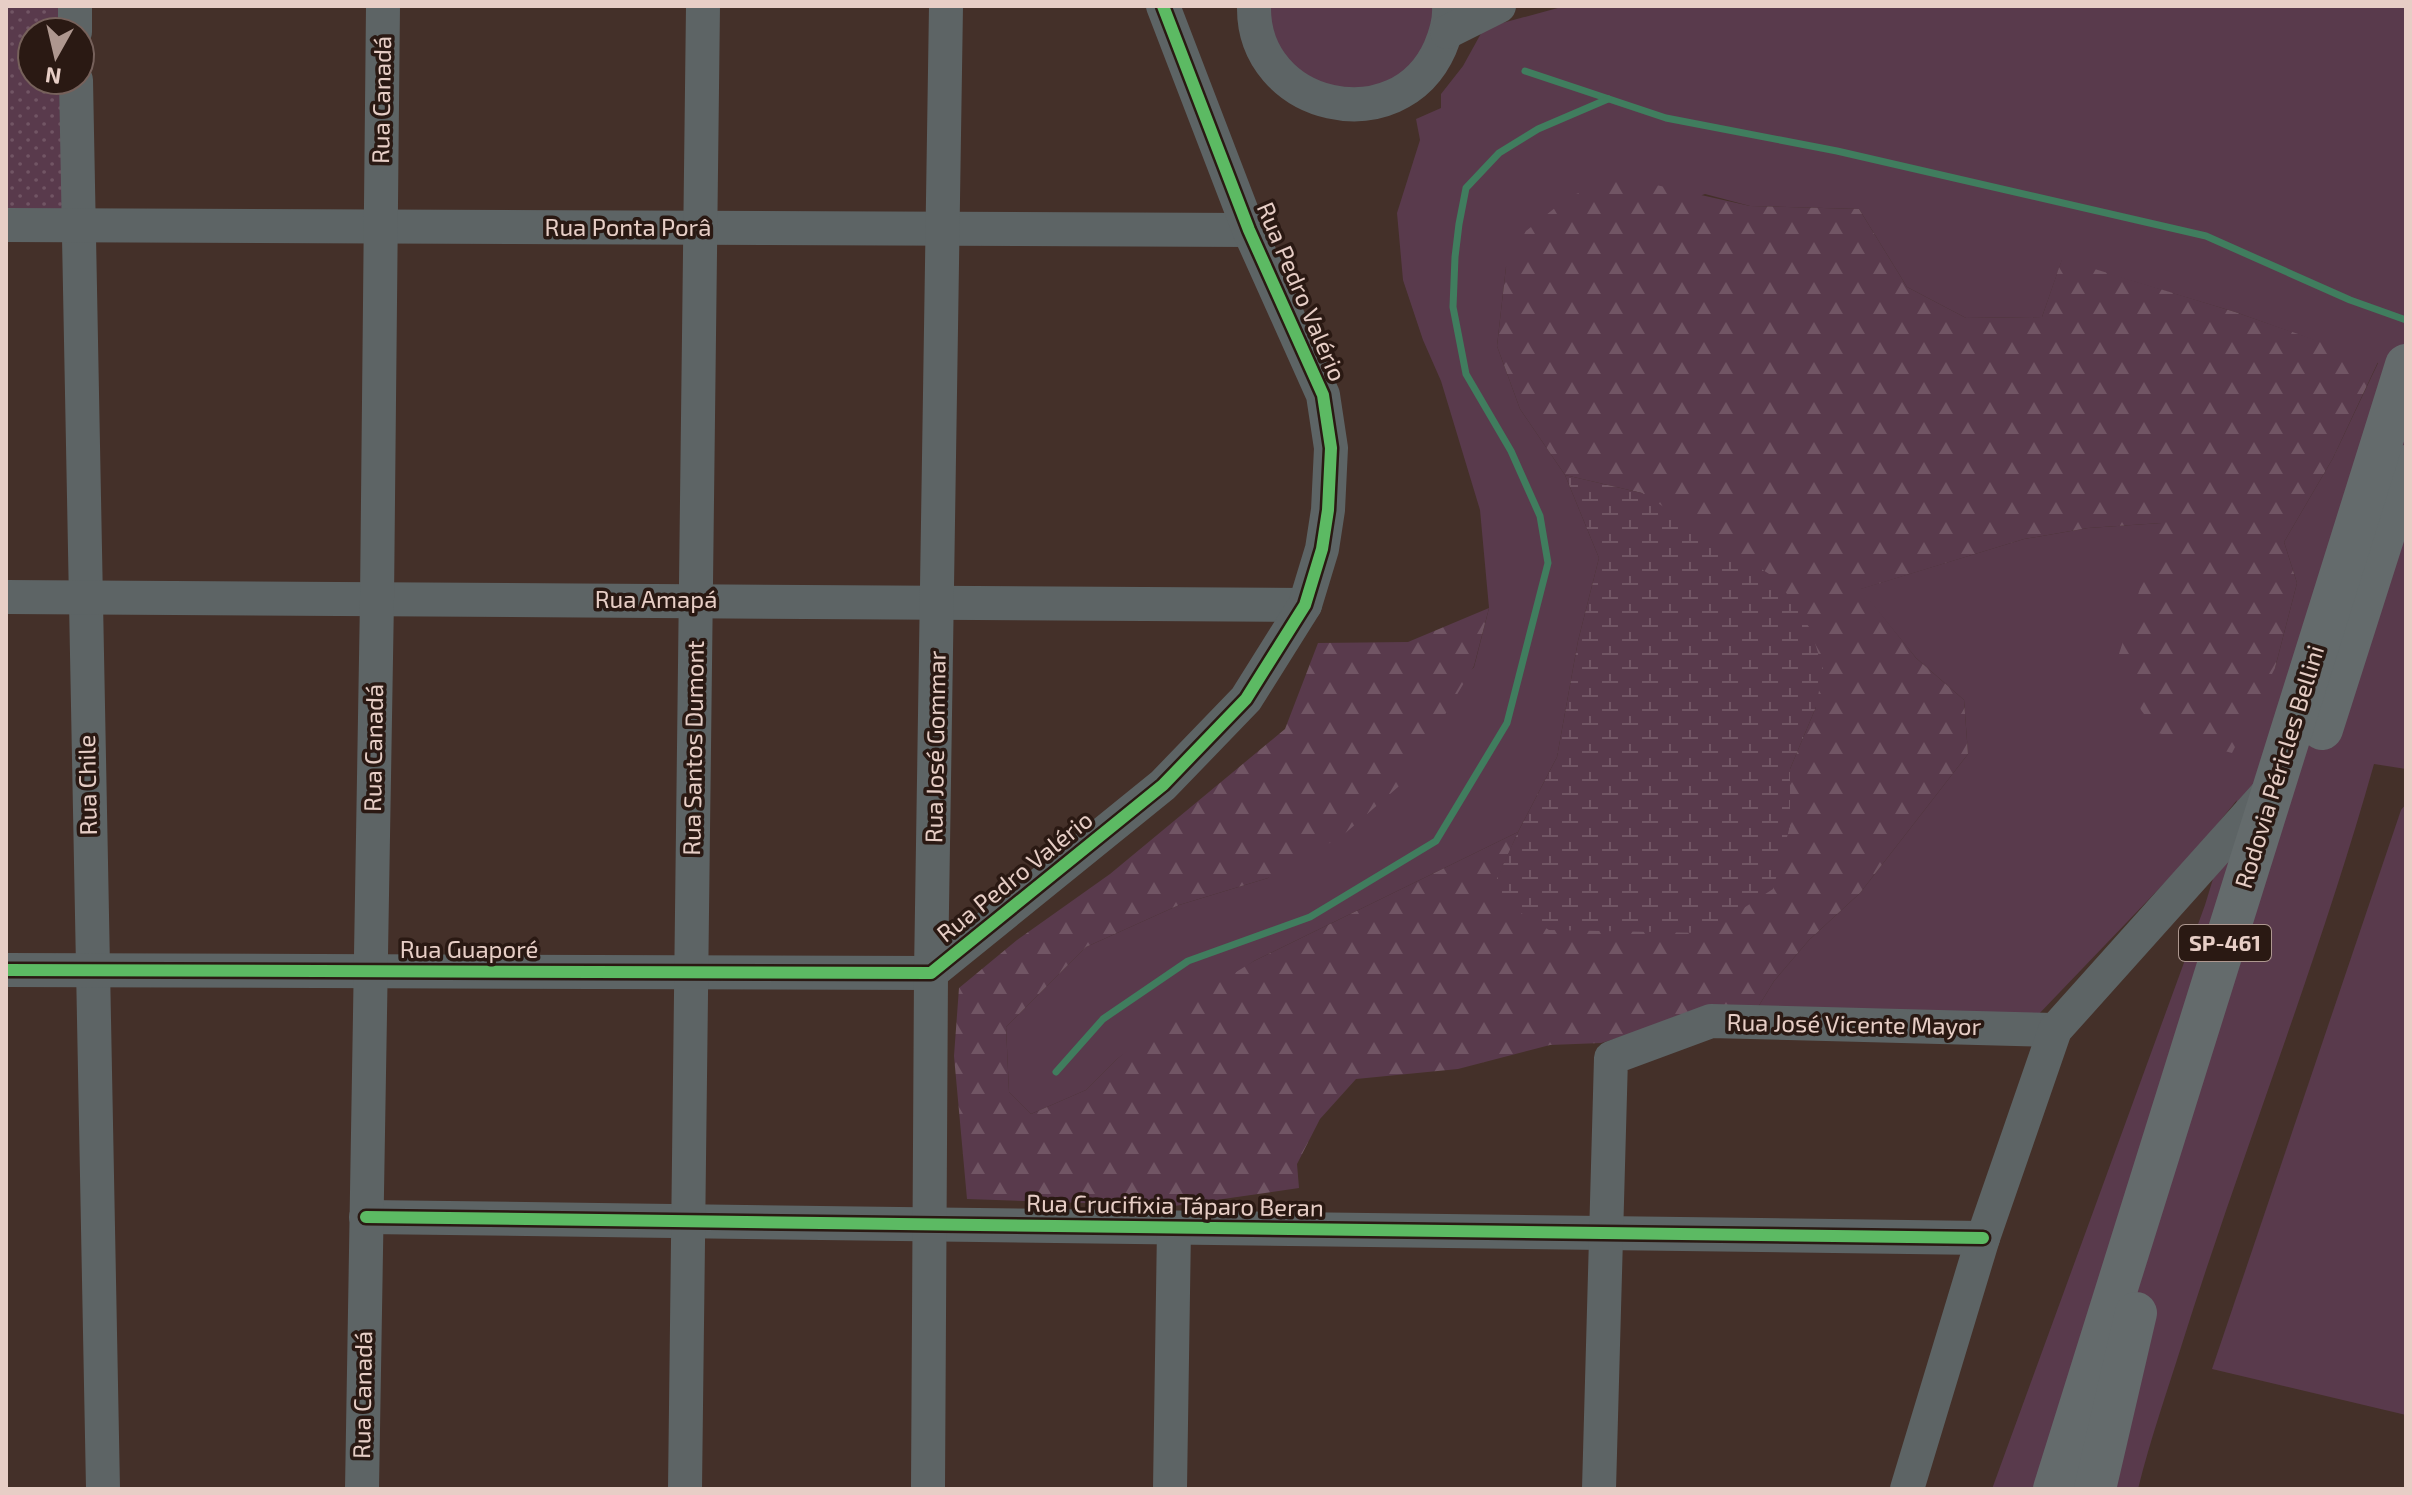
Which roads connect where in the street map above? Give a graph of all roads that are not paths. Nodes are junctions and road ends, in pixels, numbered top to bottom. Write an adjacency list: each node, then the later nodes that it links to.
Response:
1 (383, 6): 11 (street, Rua Canadá)
2 (703, 6): 12 (street, Rua Santos Dumont)
3 (946, 6): 13 (street, Rua José Gommar)
4 (1163, 6): 14 (street, Rua Pedro Valério)
5 (1499, 6): 7 (street)
6 (1245, 10): 7 (street)
7 (1448, 19)
8 (76, 96): 10 (street, Rua Chile)
9 (6, 225): 10 (street, Rua Ponta Porâ)
10 (78, 226): 11 (street, Rua Ponta Porâ); 18 (street, Rua Chile)
11 (381, 227): 12 (street, Rua Ponta Porâ); 19 (street, Rua Canadá)
12 (701, 228): 13 (street, Rua Ponta Porâ); 20 (street, Rua Santos Dumont)
13 (943, 229): 14 (street, Rua Ponta Porâ); 21 (street, Rua José Gommar)
14 (1249, 230): 22 (street, Rua Pedro Valério)
15 (2401, 381): 23 (main road, Rodovia Péricles Bellini / SP-461)
16 (2406, 466): 38 (main road, Rodovia Péricles Bellini / SP-461)
17 (6, 597): 18 (street, Rua Amapá)
18 (84, 598): 19 (street, Rua Amapá); 27 (street, Rua Chile)
19 (377, 599): 20 (street, Rua Amapá); 28 (street, Rua Canadá)
20 (696, 600): 21 (street, Rua Amapá); 29 (street, Rua Santos Dumont)
21 (938, 601): 22 (street, Rua Amapá); 24 (street, Rua José Gommar)
22 (1305, 605): 25 (street, Rua Pedro Valério)
23 (2274, 786): 31 (street); 46 (main road, Rodovia Péricles Bellini / SP-461)
24 (933, 896): 25 (street, Rua Pedro Valério); 30 (street, Rua José Gommar)
25 (995, 922): 30 (street, Rua Pedro Valério)
26 (6, 970): 27 (street, Rua Guaporé)
27 (91, 970): 28 (street, Rua Guaporé); 39 (street, Rua Chile)
28 (370, 971): 29 (street, Rua Guaporé); 32 (street, Rua Canadá)
29 (691, 972): 30 (street, Rua Guaporé); 33 (street, Rua Santos Dumont)
30 (931, 973): 34 (street, Rua José Gommar)
31 (2055, 1030): 36 (street, Rua José Vicente Mayor); 37 (street)
32 (366, 1217): 33 (street, Rua Crucifixia Táparo Beran); 40 (street, Rua Canadá)
33 (688, 1221): 34 (street, Rua Crucifixia Táparo Beran); 41 (street, Rua Santos Dumont)
34 (931, 1224): 35 (street, Rua Crucifixia Táparo Beran); 42 (street, Rua José Gommar)
35 (1174, 1228): 36 (street, Rua Crucifixia Táparo Beran); 43 (street)
36 (1606, 1233): 37 (street, Rua Crucifixia Táparo Beran); 44 (street)
37 (1983, 1238): 45 (street)
38 (2136, 1313): 47 (main road, Rodovia Péricles Bellini / SP-461); 48 (main road)
39 (103, 1489)
40 (362, 1489)
41 (685, 1489)
42 (928, 1489)
43 (1170, 1489)
44 (1599, 1489)
45 (1907, 1489)
46 (2054, 1489)
47 (2081, 1489)
48 (2095, 1489)

